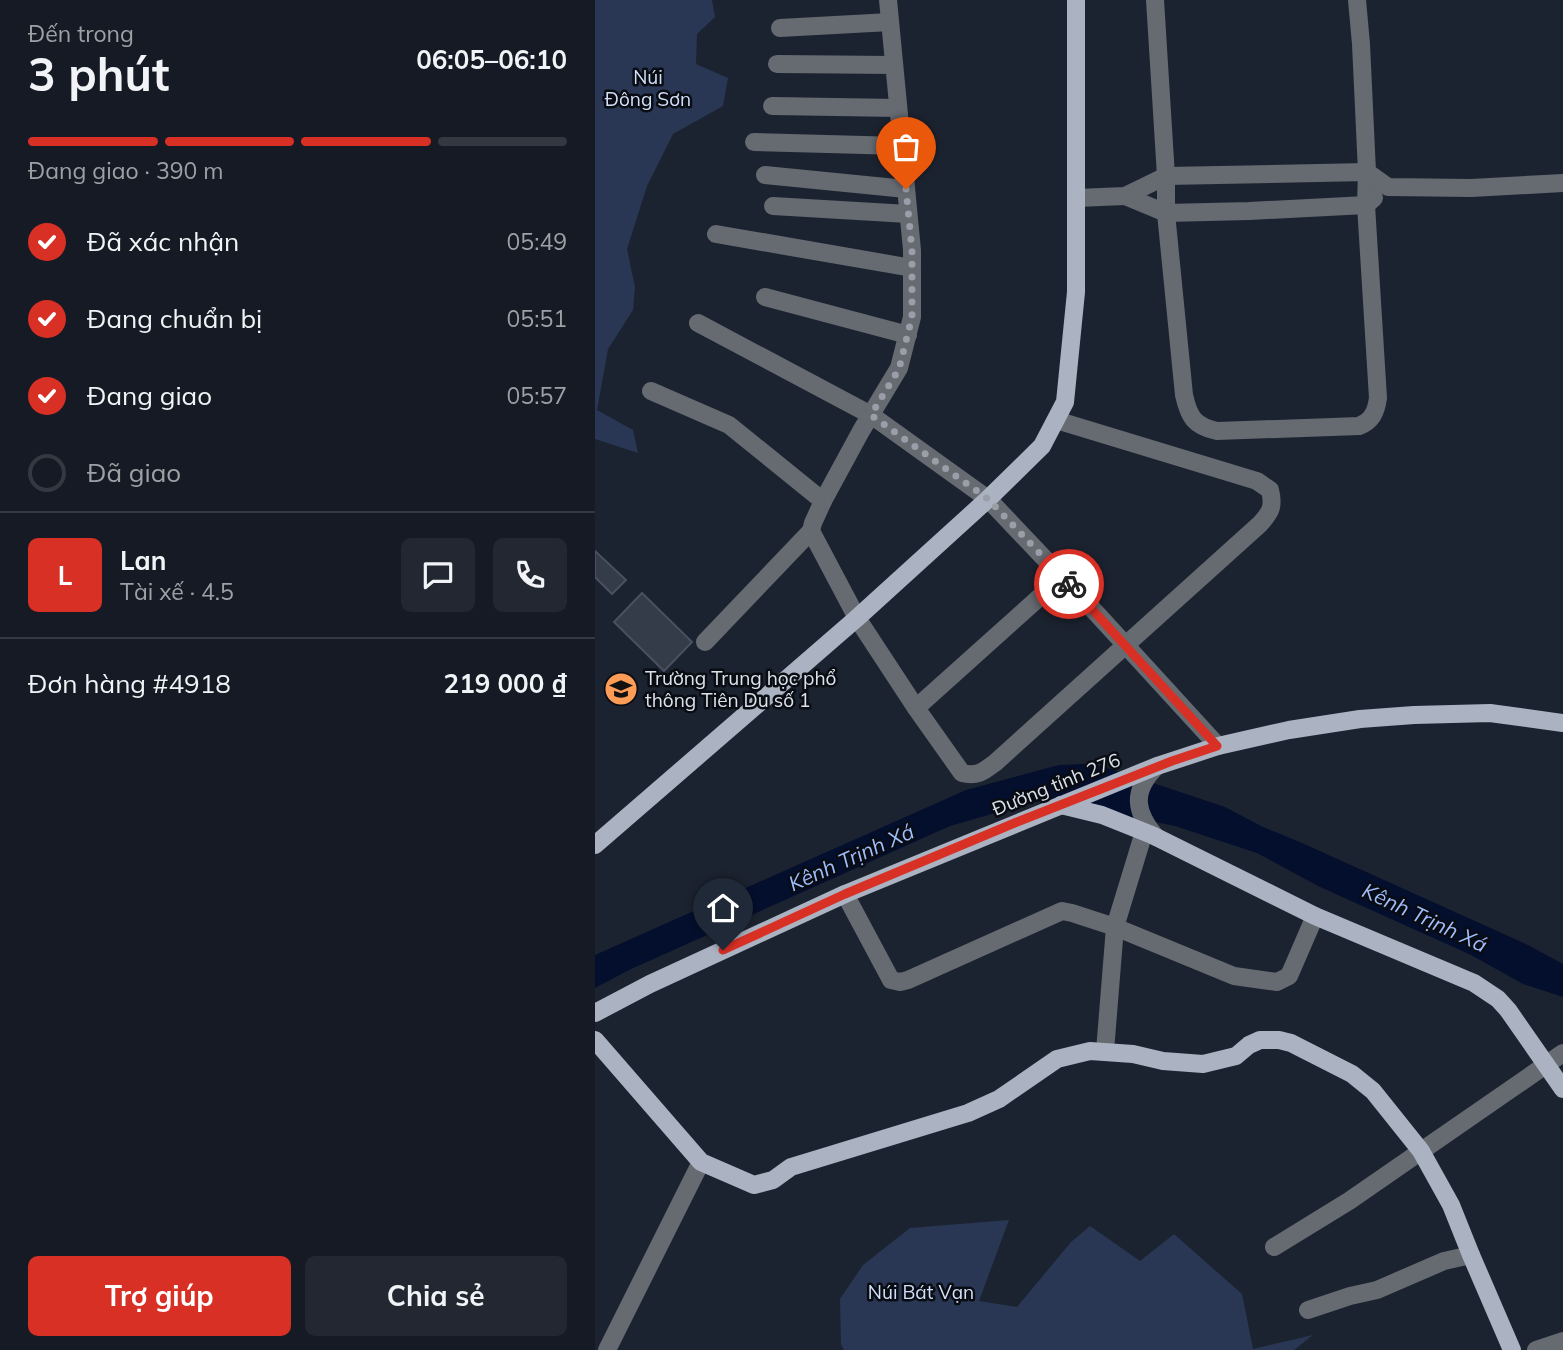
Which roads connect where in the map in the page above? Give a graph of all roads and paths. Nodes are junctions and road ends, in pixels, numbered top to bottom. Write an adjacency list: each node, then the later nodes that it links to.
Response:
1 (887, 0): 5 (street)
2 (1076, 0): 20 (main road)
3 (1154, 0): 15 (street)
4 (1357, 0): 13 (street)
5 (890, 22): 6 (street); 8 (street)
6 (780, 28)
7 (777, 64): 8 (street)
8 (894, 65): 10 (street)
9 (772, 106): 10 (street)
10 (898, 108): 12 (street)
11 (754, 142): 12 (street)
12 (901, 146): 18 (street)
13 (1367, 172): 15 (street); 17 (street); 21 (street)
14 (765, 175): 18 (street)
15 (1166, 176): 19 (street); 23 (street)
16 (1563, 183): 17 (street)
17 (1388, 187): 21 (street)
18 (906, 189): 24 (street)
19 (1125, 197): 20 (street); 23 (street)
20 (1077, 198): 32 (main road)
21 (1366, 205): 23 (street); 23 (street)
22 (773, 206): 24 (street)
23 (1166, 213)
24 (908, 214): 26 (street)
25 (716, 234): 26 (street)
26 (912, 268): 29 (street)
27 (765, 297): 29 (street)
28 (698, 323): 31 (street)
29 (908, 335): 31 (street)
30 (650, 391): 34 (street)
31 (871, 415): 33 (street); 34 (street)
32 (1056, 420): 33 (main road); 39 (street)
33 (988, 499): 36 (street); 37 (main road)
34 (823, 501): 35 (street)
35 (811, 531): 37 (street); 38 (street)
36 (1062, 577): 39 (street); 40 (street)
37 (857, 618): 40 (street); 46 (main road)
38 (705, 642)
39 (1125, 645): 40 (street); 42 (street)
40 (916, 708)
41 (1563, 723): 42 (main road, Đường tỉnh 276)
42 (1217, 746): 43 (main road, Đường tỉnh 276)
43 (1157, 766): 44 (main road, Đường tỉnh 276); 45 (street)
44 (1061, 805): 45 (main road); 47 (main road, Đường tỉnh 276)
45 (1150, 834): 48 (main road); 49 (street)
46 (595, 845)
47 (845, 894): 49 (street); 50 (main road, Đường tỉnh 276)
48 (1315, 916): 49 (street); 54 (main road)
49 (1115, 927): 52 (street)
50 (595, 1013)
51 (595, 1040): 57 (main road)
52 (1105, 1051): 56 (main road); 57 (main road)
53 (1563, 1053): 54 (street)
54 (1546, 1064): 55 (main road); 56 (street)
55 (1563, 1088)
56 (1421, 1151): 58 (street); 59 (main road)
57 (701, 1162): 62 (street)
58 (1273, 1247)
59 (1471, 1255): 60 (street); 63 (main road)
60 (1308, 1310)
61 (1563, 1341): 64 (street)
62 (607, 1350)
63 (1512, 1350)
64 (1536, 1350)

